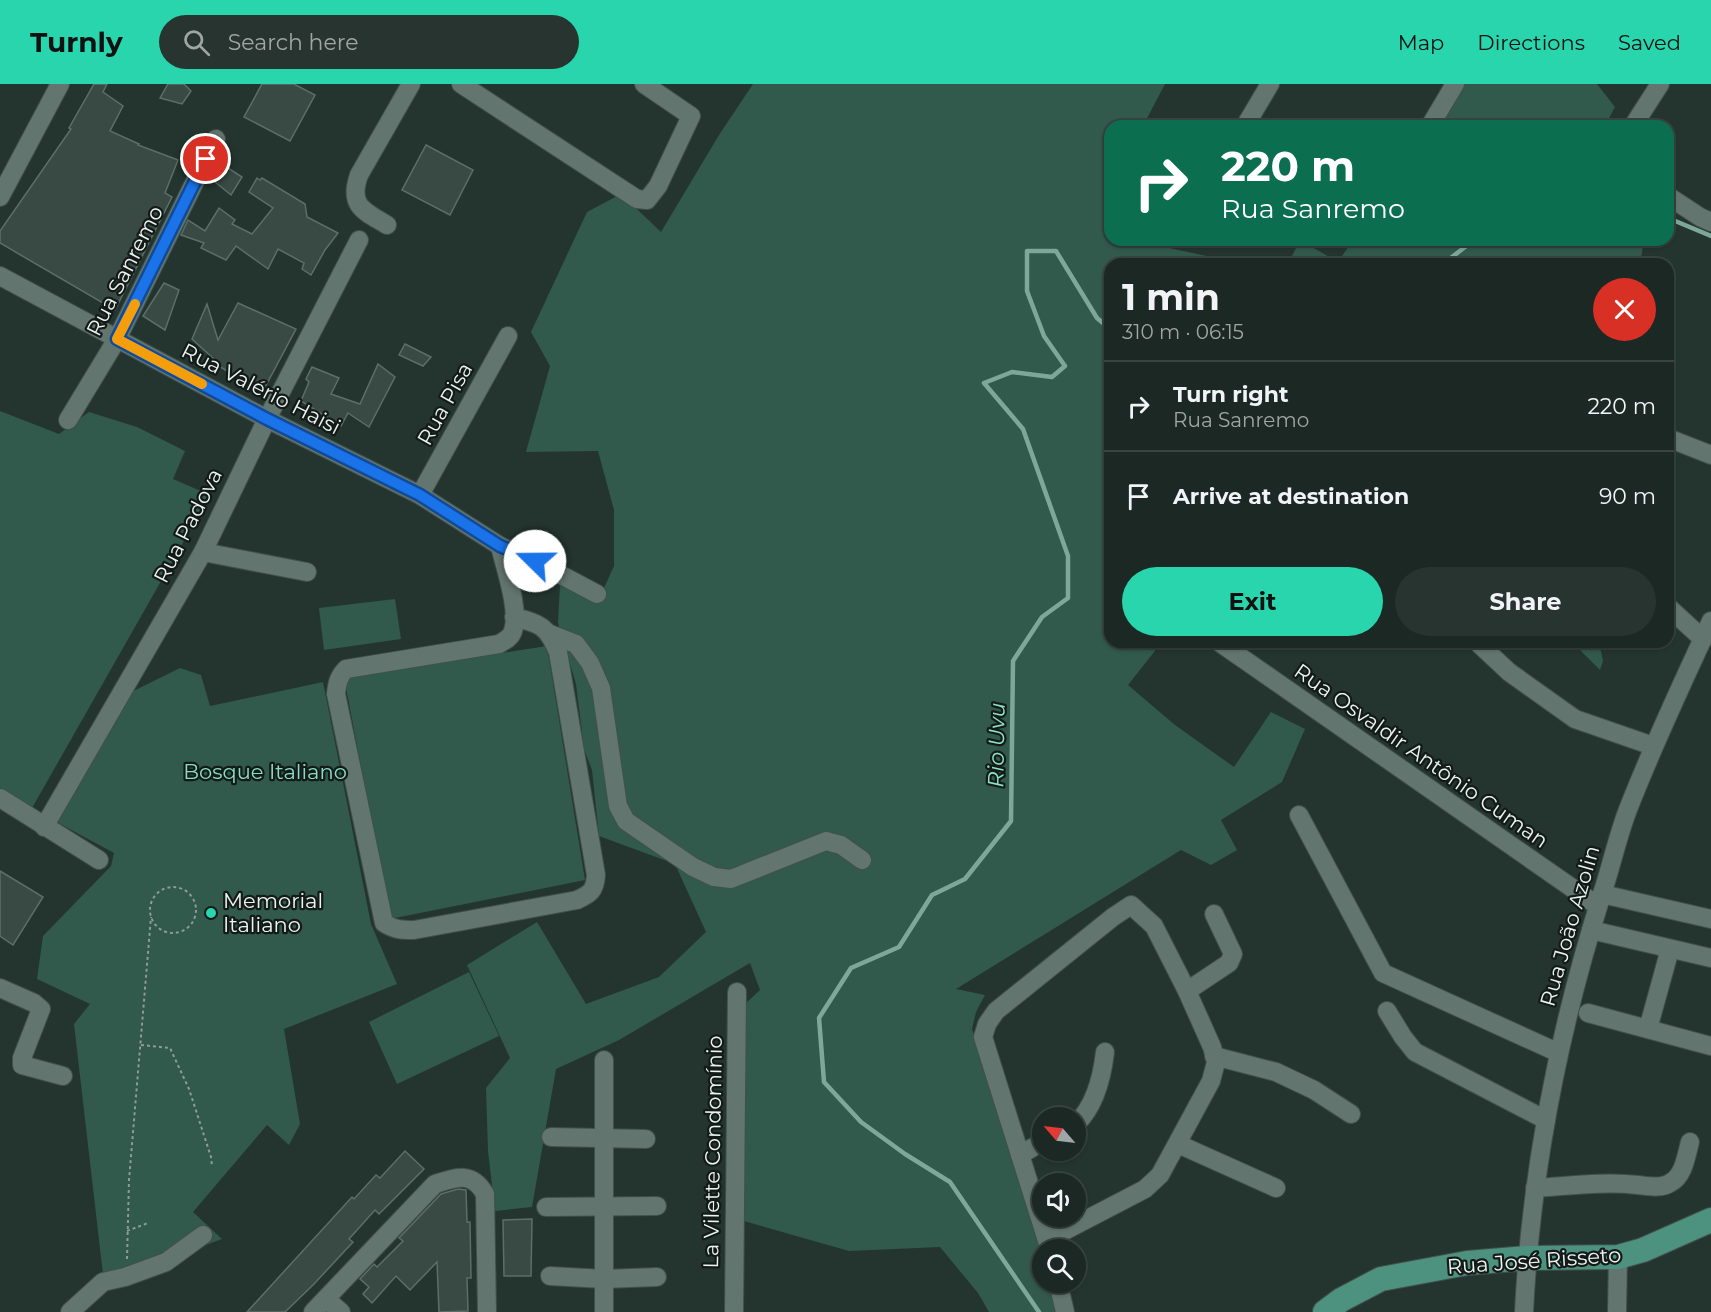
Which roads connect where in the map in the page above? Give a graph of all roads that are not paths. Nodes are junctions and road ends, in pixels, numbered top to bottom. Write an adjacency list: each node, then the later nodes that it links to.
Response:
1 (60, 84): 12 (street)
2 (411, 84): 15 (street)
3 (461, 84): 4 (street)
4 (644, 84)
5 (1270, 84): 8 (street)
6 (1455, 84): 9 (street)
7 (1660, 84): 10 (street)
8 (1249, 120)
9 (1434, 120)
10 (1637, 120)
11 (216, 140): 19 (street, Rua Sanremo)
12 (0, 197)
13 (1674, 200): 14 (street)
14 (1711, 222)
15 (387, 225)
16 (359, 240): 20 (street, Rua Padova)
17 (0, 276): 19 (street, Rua Valério Haisi)
18 (508, 336): 24 (street, Rua Pisa)
19 (117, 339): 20 (street, Rua Valério Haisi); 21 (street, Rua Sanremo)
20 (267, 419): 24 (street, Rua Valério Haisi); 26 (street, Rua Padova)
21 (68, 420)
22 (1674, 440): 23 (street)
23 (1711, 455)
24 (420, 495): 25 (street, Rua Valério Haisi)
25 (500, 546): 28 (street, Rua Valério Haisi); 29 (street)
26 (202, 552): 27 (street); 39 (street, Rua Padova)
27 (307, 572)
28 (597, 594)
29 (514, 612): 32 (street); 32 (street)
30 (1674, 612): 33 (street)
31 (1711, 621): 33 (street, Rua João Azolin)
32 (550, 634): 41 (street)
33 (1703, 639): 36 (street, Rua João Azolin)
34 (1228, 648): 42 (street, Rua Osvaldir Antônio Cuman)
35 (1483, 648): 36 (street)
36 (1653, 746): 42 (street, Rua João Azolin)
37 (0, 798): 39 (street)
38 (1299, 815): 56 (street)
39 (44, 827): 40 (street)
40 (99, 860)
41 (861, 860)
42 (1600, 900): 44 (street); 45 (street, Rua João Azolin)
43 (1214, 914): 49 (street)
44 (1711, 920)
45 (1591, 930): 46 (street); 56 (street, Rua João Azolin)
46 (1670, 949): 47 (street); 53 (street)
47 (1711, 958)
48 (0, 988): 59 (street)
49 (1187, 990): 57 (street); 69 (street)
50 (737, 992): 90 (street, La Vilette Condomínio)
51 (1387, 1011): 62 (street)
52 (1588, 1013): 53 (street)
53 (1648, 1029): 54 (street)
54 (1711, 1046)
55 (1106, 1052): 60 (street)
56 (1559, 1053): 62 (street, Rua João Azolin)
57 (1214, 1056): 61 (street); 67 (street)
58 (604, 1060): 64 (street)
59 (63, 1076)
60 (1086, 1112)
61 (1351, 1114)
62 (1546, 1120): 71 (street, Rua João Azolin)
63 (551, 1137): 64 (street)
64 (604, 1138): 65 (street); 74 (street)
65 (646, 1139)
66 (1690, 1142): 71 (street)
67 (1178, 1144): 70 (street); 78 (street)
68 (1032, 1148): 69 (street)
69 (1020, 1155): 77 (street)
70 (1276, 1188)
71 (1535, 1188): 80 (street, Rua João Azolin)
72 (657, 1206): 74 (street)
73 (546, 1207): 74 (street)
74 (605, 1207): 83 (street)
75 (1711, 1220): 79 (main road, Rua José Risseto)
76 (203, 1235): 86 (street)
77 (1046, 1239)
78 (1058, 1239)
79 (1618, 1257): 80 (main road, Rua José Risseto); 94 (street)
80 (1527, 1258): 92 (main road, Rua José Risseto); 93 (street, Rua João Azolin)
81 (550, 1276): 83 (street)
82 (657, 1277): 83 (street)
83 (604, 1279): 89 (street)
84 (1061, 1293): 91 (street)
85 (320, 1306): 87 (street); 88 (street)
86 (75, 1307)
87 (341, 1312)
88 (487, 1312)
89 (604, 1312)
90 (734, 1312)
91 (1065, 1312)
92 (1325, 1312)
93 (1524, 1312)
94 (1617, 1312)

